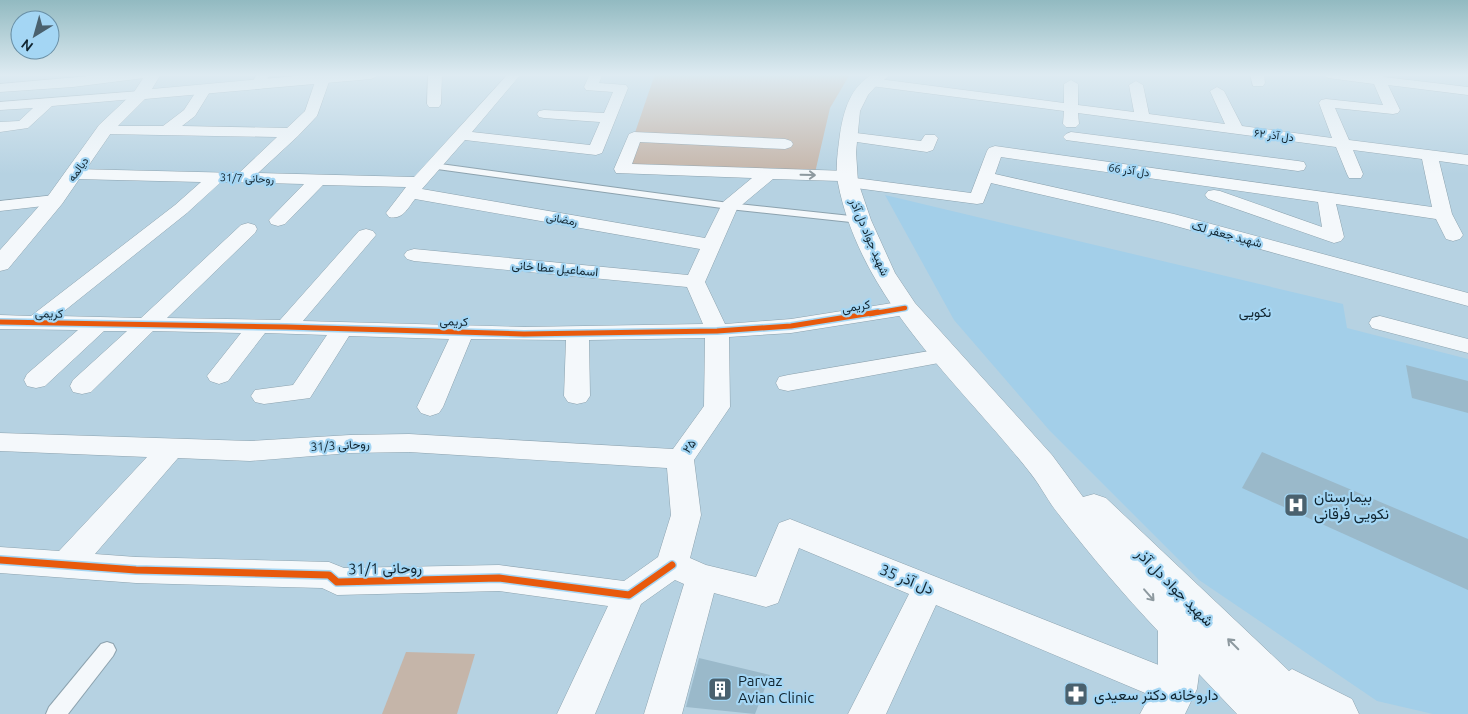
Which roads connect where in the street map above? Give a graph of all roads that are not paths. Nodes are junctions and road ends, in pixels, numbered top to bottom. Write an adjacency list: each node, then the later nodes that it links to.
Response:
1 (42, 107): 20 (street)
2 (128, 107): 21 (main road, دیالمه)
3 (193, 107): 22 (street)
4 (314, 107): 24 (street)
5 (485, 107): 25 (street)
6 (584, 107): 16 (street)
7 (613, 107): 16 (street)
8 (854, 107): 27 (main road, شهید جواد دل آذر)
9 (1034, 107): 15 (street, دل آذر ۶۲)
10 (1140, 107): 18 (street)
11 (1224, 107): 23 (street)
12 (1328, 107): 31 (street)
13 (1367, 107): 14 (street)
14 (1392, 107)
15 (1071, 109): 18 (street, دل آذر ۶۲); 28 (street)
16 (611, 112): 17 (street); 25 (street)
17 (544, 114)
18 (1142, 118): 19 (street, دل آذر ۶۲)
19 (1172, 122): 23 (street, دل آذر ۶۲); 32 (street)
20 (0, 127)
21 (105, 130): 22 (street); 37 (main road, دیالمه)
22 (165, 130): 24 (street)
23 (1236, 130): 26 (street, دل آذر ۶۲)
24 (293, 133): 42 (street)
25 (460, 135): 36 (street)
26 (1283, 136): 31 (street, دل آذر ۶۲); 32 (street)
27 (848, 137): 29 (street); 44 (main road, شهید جواد دل آذر)
28 (1072, 137): 32 (street); 35 (street)
29 (930, 138)
30 (785, 144): 38 (street)
31 (1344, 144): 33 (street, دل آذر ۶۲); 39 (street)
32 (1182, 151)
33 (1429, 155): 34 (street, دل آذر ۶۲); 52 (street)
34 (1468, 160)
35 (1075, 163): 41 (street, دل آذر 66); 47 (street, دل آذر 66)
36 (433, 166): 45 (street); 50 (lane)
37 (75, 174): 40 (street, روحانی 31/7); 48 (main road, دیالمه)
38 (768, 174): 44 (street, one-way to 44); 50 (street)
39 (1355, 174)
40 (217, 177): 42 (street, روحانی 31/7); 65 (street)
41 (985, 177): 44 (street, دل آذر 66); 62 (street, شهید جعفر لک)
42 (243, 178): 43 (street, روحانی 31/7)
43 (319, 179): 45 (street, روحانی 31/7); 53 (street)
44 (848, 179): 54 (main road, شهید جواد دل آذر)
45 (415, 187): 51 (street); 58 (street, رمضانی)
46 (1214, 195): 47 (street)
47 (1326, 198): 52 (street, دل آذر 66)
48 (55, 200): 49 (street); 60 (main road, دیالمه)
49 (0, 206)
50 (729, 206): 54 (lane); 58 (street)
51 (395, 212)
52 (1443, 214): 56 (street)
53 (278, 220)
54 (860, 220): 63 (main road, شهید جواد دل آذر)
55 (248, 229): 68 (street)
56 (1453, 235)
57 (366, 236): 70 (street)
58 (712, 245): 61 (street)
59 (414, 255): 61 (street, اسماعیل عطا خانی)
60 (0, 264)
61 (696, 282): 72 (street)
62 (1468, 300)
63 (905, 308): 72 (street, کریمی); 76 (main road, شهید جواد دل آذر)
64 (0, 322): 65 (street, کریمی)
65 (37, 322): 67 (street, کریمی)
66 (1380, 323): 75 (street)
67 (98, 324): 68 (street, کریمی); 78 (street)
68 (145, 325): 69 (street, کریمی); 80 (street)
69 (259, 326): 70 (street, کریمی); 77 (street)
70 (286, 327): 71 (street, کریمی)
71 (343, 328): 73 (street, کریمی); 81 (street)
72 (717, 331): 74 (street, کریمی); 86 (street, ۲۵)
73 (463, 332): 74 (street, کریمی); 83 (street)
74 (578, 333): 82 (street)
75 (1468, 346)
76 (947, 355): 79 (street); 87 (main road, شهید جواد دل آذر)
77 (219, 376)
78 (36, 380)
79 (788, 383)
80 (82, 386)
81 (264, 396)
82 (578, 396)
83 (430, 407)
84 (0, 442): 85 (street, روحانی 31/3)
85 (170, 449): 86 (street, روحانی 31/3); 89 (street)
86 (680, 459): 90 (street, ۲۵)
87 (1040, 463): 93 (main road, شهید جواد دل آذر, one-way to 93); 95 (main road, شهید جواد دل آذر, one-way to 87)
88 (0, 560): 89 (street, روحانی 31/1)
89 (67, 564): 92 (street, روحانی 31/1)
90 (687, 571): 91 (street, دل آذر 35); 92 (street); 99 (street, ۲۵)
91 (928, 588): 96 (street, دل آذر 35); 100 (street)
92 (629, 595): 98 (street)
93 (1178, 626): 96 (main road); 101 (main road, شهید جواد دل آذر)
94 (107, 650): 97 (lane)
95 (1256, 668): 102 (main road, شهید جواد دل آذر); 103 (main road)
96 (1169, 702)
97 (56, 714)
98 (576, 714)
99 (663, 714)
100 (868, 714)
101 (1266, 714)
102 (1306, 714)
103 (1337, 714)

